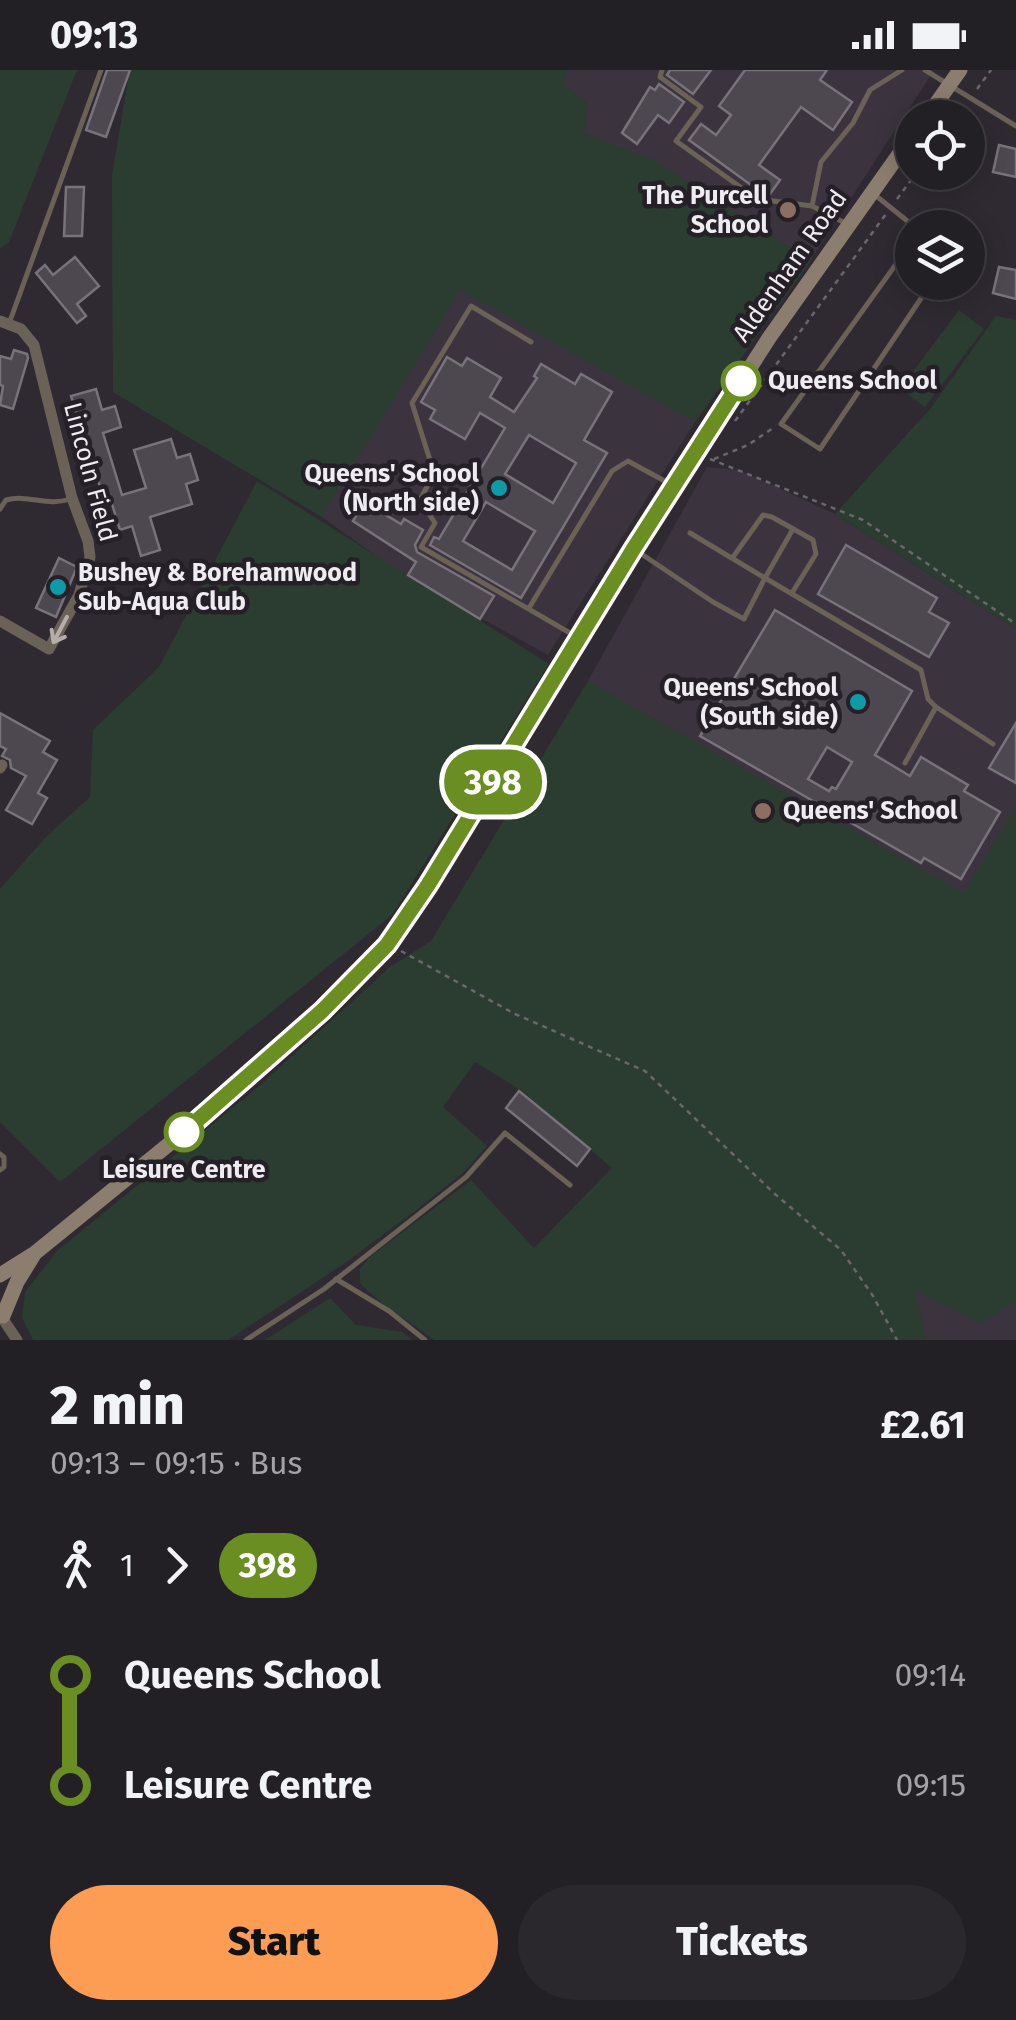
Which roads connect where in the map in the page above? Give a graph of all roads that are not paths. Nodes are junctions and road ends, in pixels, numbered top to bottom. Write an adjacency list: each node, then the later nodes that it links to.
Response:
1 (100, 70): 15 (lane)
2 (662, 70): 10 (lane)
3 (902, 70): 10 (lane)
4 (926, 70): 5 (lane)
5 (955, 77): 6 (main road); 7 (lane)
6 (939, 100)
7 (1016, 126)
8 (895, 159): 9 (main road, Aldenham Road)
9 (871, 192): 11 (lane); 12 (main road, Aldenham Road)
10 (812, 206): 12 (lane)
11 (895, 211)
12 (849, 225): 17 (main road, Aldenham Road)
13 (895, 266): 14 (lane)
14 (920, 300)
15 (5, 322): 18 (street, Lincoln Field)
16 (531, 342): 26 (lane)
17 (674, 486): 22 (main road, Aldenham Road); 26 (lane)
18 (72, 498): 19 (lane); 27 (street, Lincoln Field, one-way to 27)
19 (0, 510)
20 (794, 529): 23 (lane); 24 (lane); 25 (lane)
21 (690, 532): 23 (lane)
22 (634, 548): 24 (lane); 28 (main road, Aldenham Road)
23 (732, 558): 24 (lane)
24 (765, 578): 25 (lane)
25 (792, 593): 29 (lane)
26 (528, 609): 28 (lane)
27 (0, 621)
28 (580, 638): 35 (main road, Aldenham Road)
29 (936, 707): 30 (lane); 31 (lane)
30 (992, 744)
31 (905, 763)
32 (0, 1154): 33 (lane)
33 (0, 1170)
34 (570, 1185): 37 (lane)
35 (35, 1253): 36 (main road, Aldenham Road); 38 (main road, Aldenham Road)
36 (0, 1275)
37 (336, 1279): 40 (lane); 41 (lane)
38 (1, 1317): 39 (street)
39 (17, 1340)
40 (246, 1340)
41 (424, 1340)

